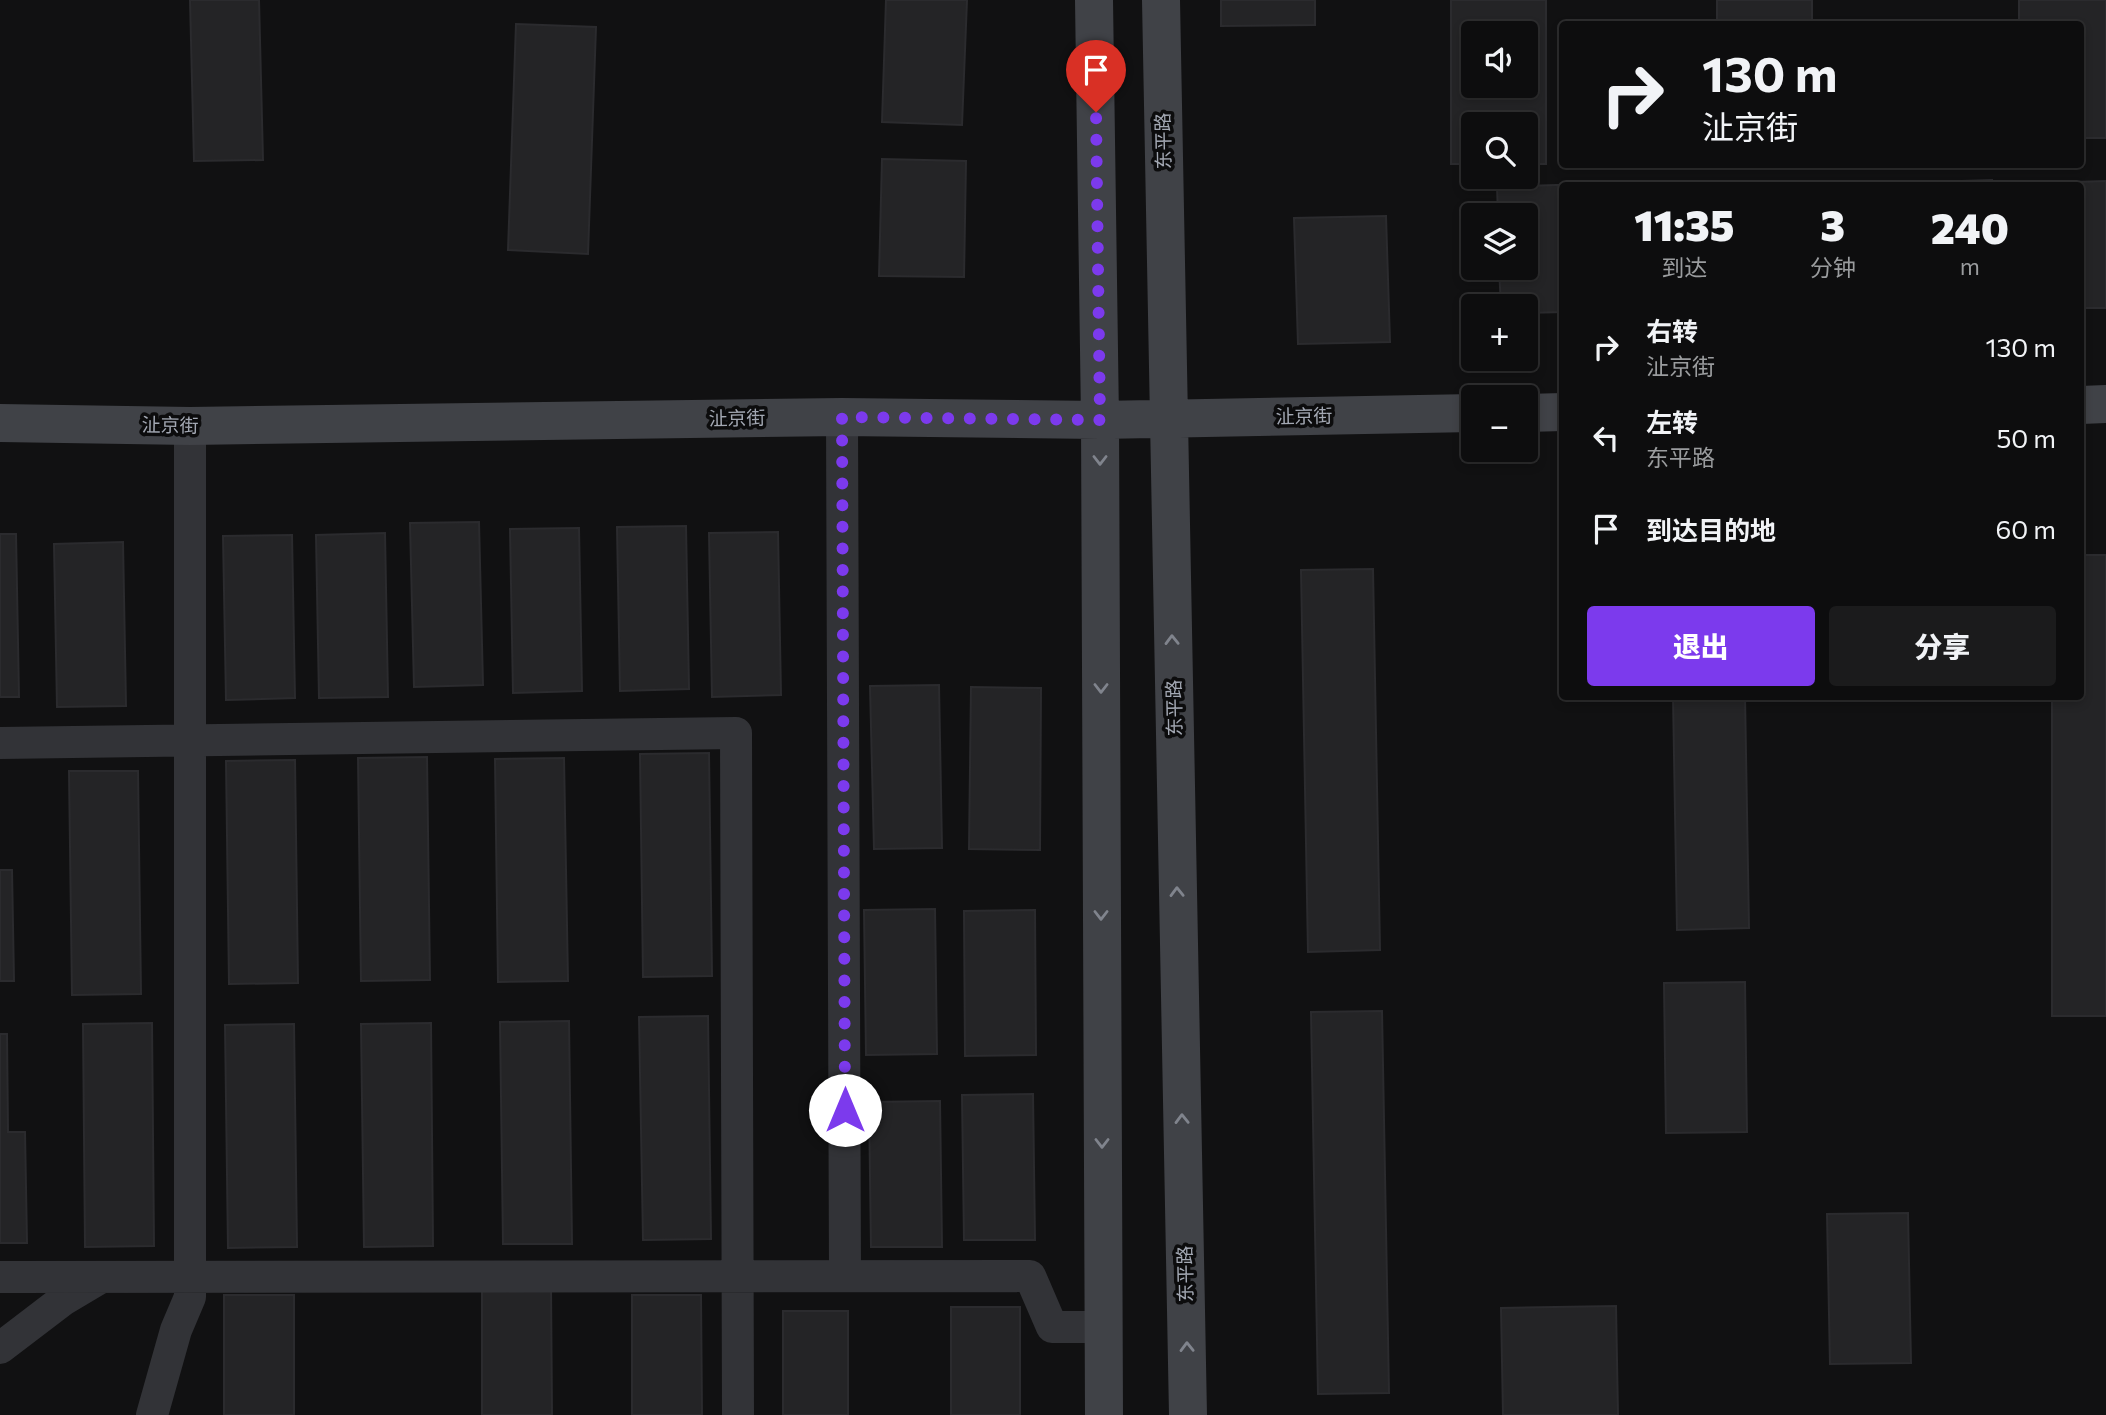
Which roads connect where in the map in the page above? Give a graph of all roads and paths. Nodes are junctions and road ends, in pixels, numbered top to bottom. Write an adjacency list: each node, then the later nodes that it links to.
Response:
1 (1094, 0): 10 (main road)
2 (1161, 0): 9 (main road, 东平路)
3 (2106, 404): 4 (main road)
4 (2084, 405)
5 (1559, 412): 7 (main road)
6 (1461, 413): 9 (main road, 沚京街)
7 (1538, 413)
8 (842, 417): 10 (main road, 沚京街); 12 (main road, 沚京街); 16 (street)
9 (1167, 418): 10 (main road, 沚京街); 25 (main road, 东平路, one-way to 9)
10 (1100, 420): 20 (main road, one-way to 20)
11 (0, 423): 12 (main road, 沚京街)
12 (190, 426): 13 (street)
13 (188, 742): 14 (street); 15 (street); 19 (street)
14 (0, 743)
15 (737, 1276): 16 (street); 19 (street); 23 (street)
16 (845, 1276): 20 (street)
17 (0, 1277): 18 (street)
18 (101, 1277): 19 (street); 21 (street)
19 (190, 1278): 22 (street)
20 (1103, 1327): 24 (main road)
21 (0, 1348)
22 (152, 1415)
23 (738, 1415)
24 (1104, 1415)
25 (1188, 1415)

